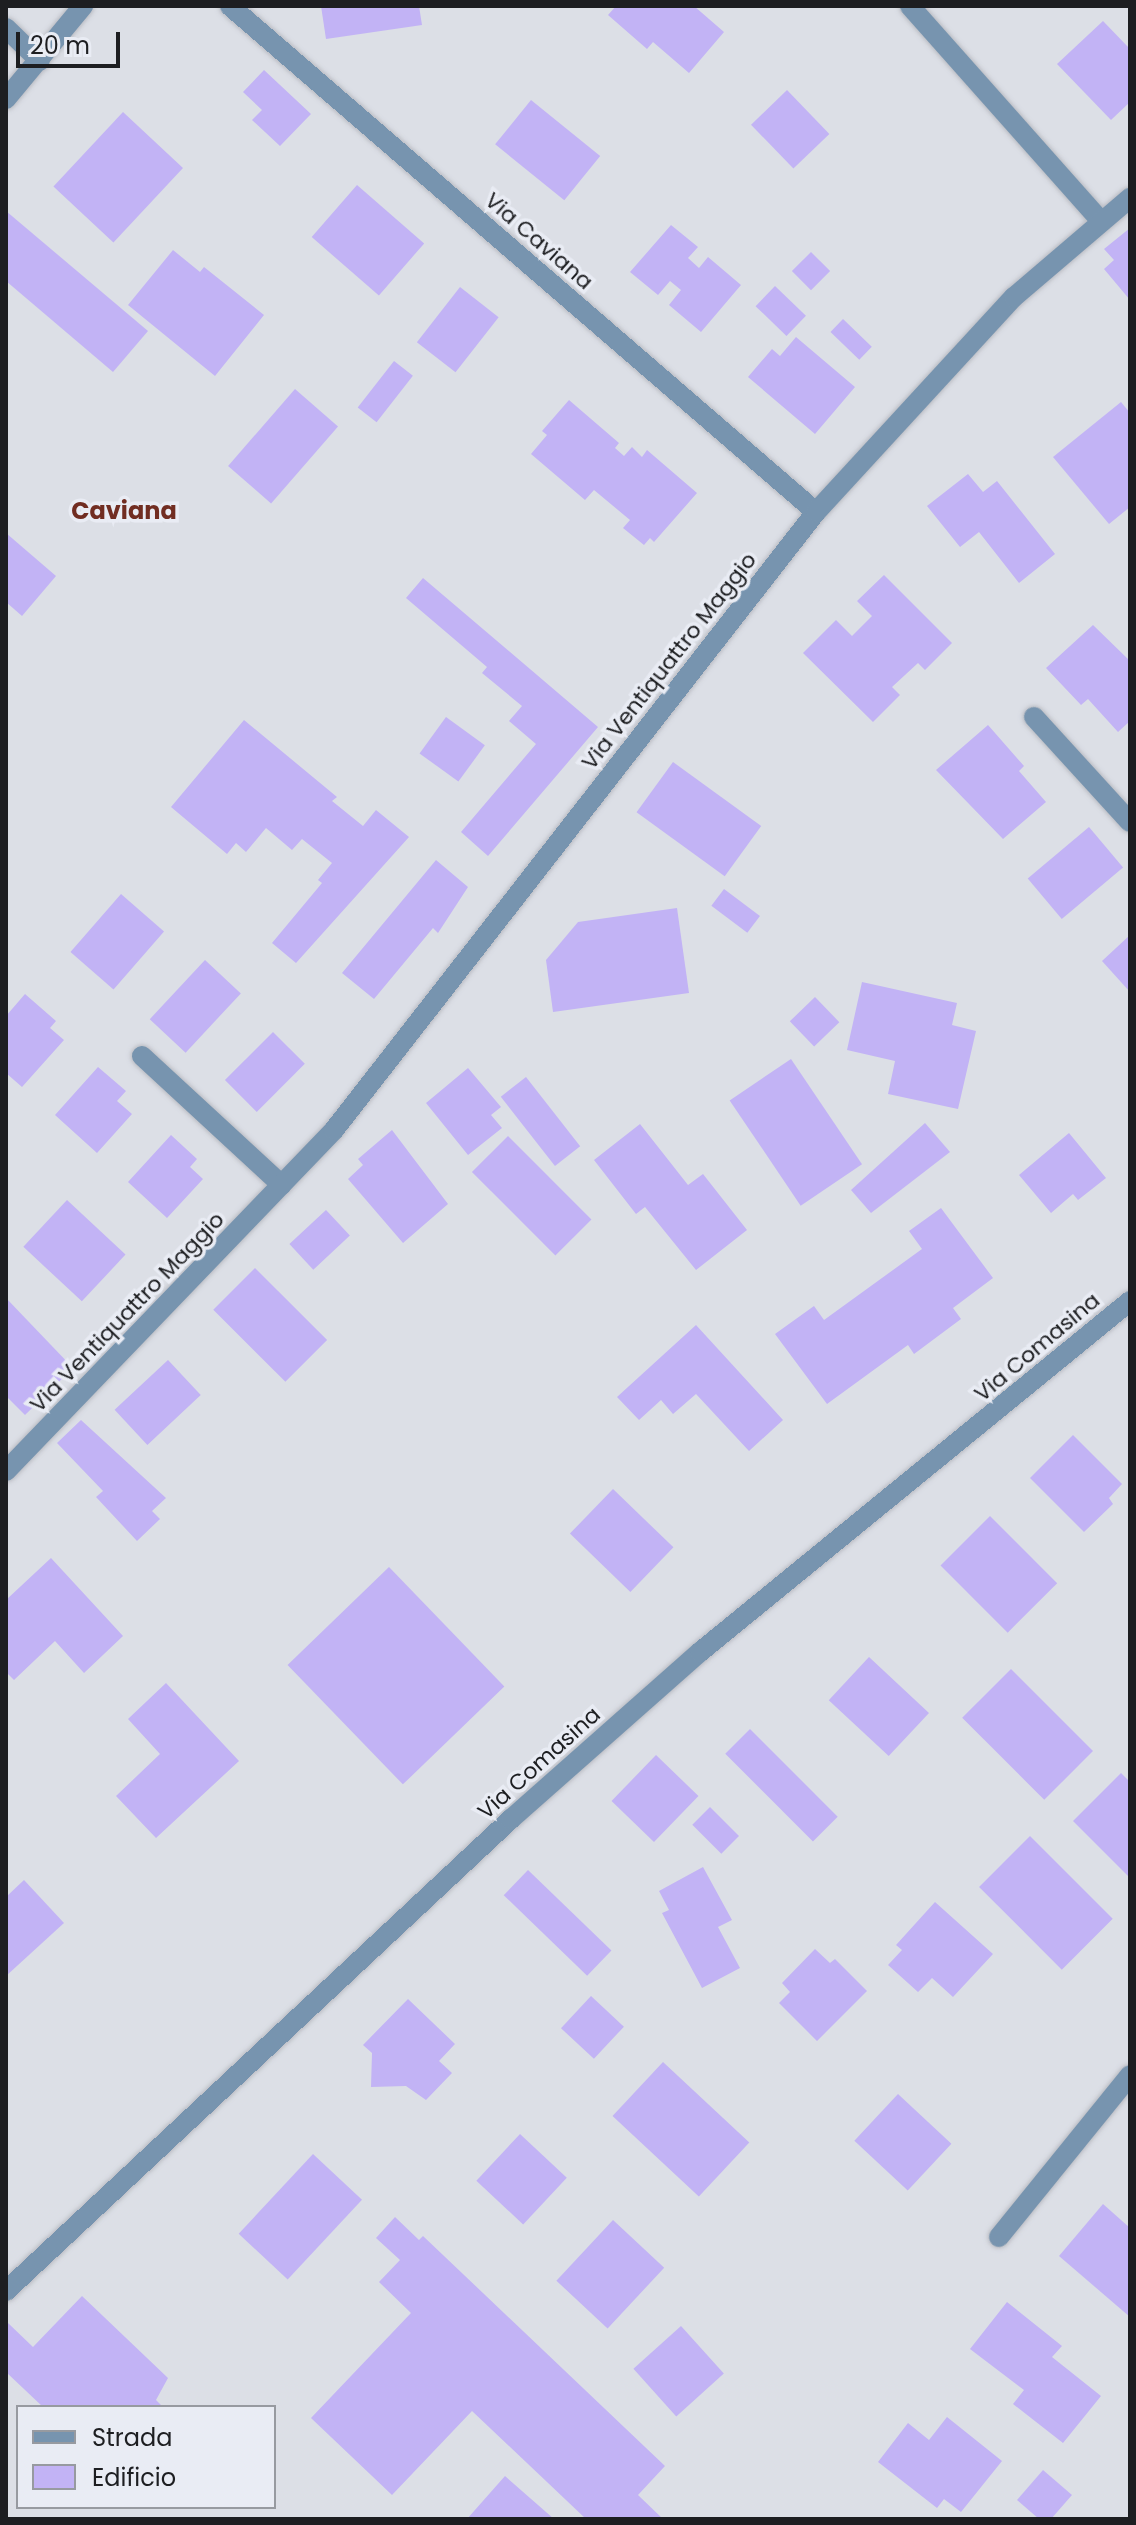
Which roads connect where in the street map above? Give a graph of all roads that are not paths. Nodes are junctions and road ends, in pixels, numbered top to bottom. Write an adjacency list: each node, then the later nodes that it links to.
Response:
1 (83, 6): 5 (street)
2 (230, 6): 9 (street, Via Caviana)
3 (910, 6): 8 (street)
4 (6, 28): 5 (street)
5 (40, 61): 6 (street)
6 (6, 99)
7 (1130, 198): 8 (street, Via Ventiquattro Maggio)
8 (1101, 221): 9 (street, Via Ventiquattro Maggio)
9 (816, 512): 13 (street, Via Ventiquattro Maggio)
10 (1034, 717): 11 (street)
11 (1130, 822)
12 (142, 1056): 13 (street)
13 (282, 1185): 15 (street, Via Ventiquattro Maggio)
14 (1130, 1301): 18 (street, Via Comasina)
15 (6, 1471)
16 (1130, 2075): 17 (street)
17 (999, 2237)
18 (6, 2291)

